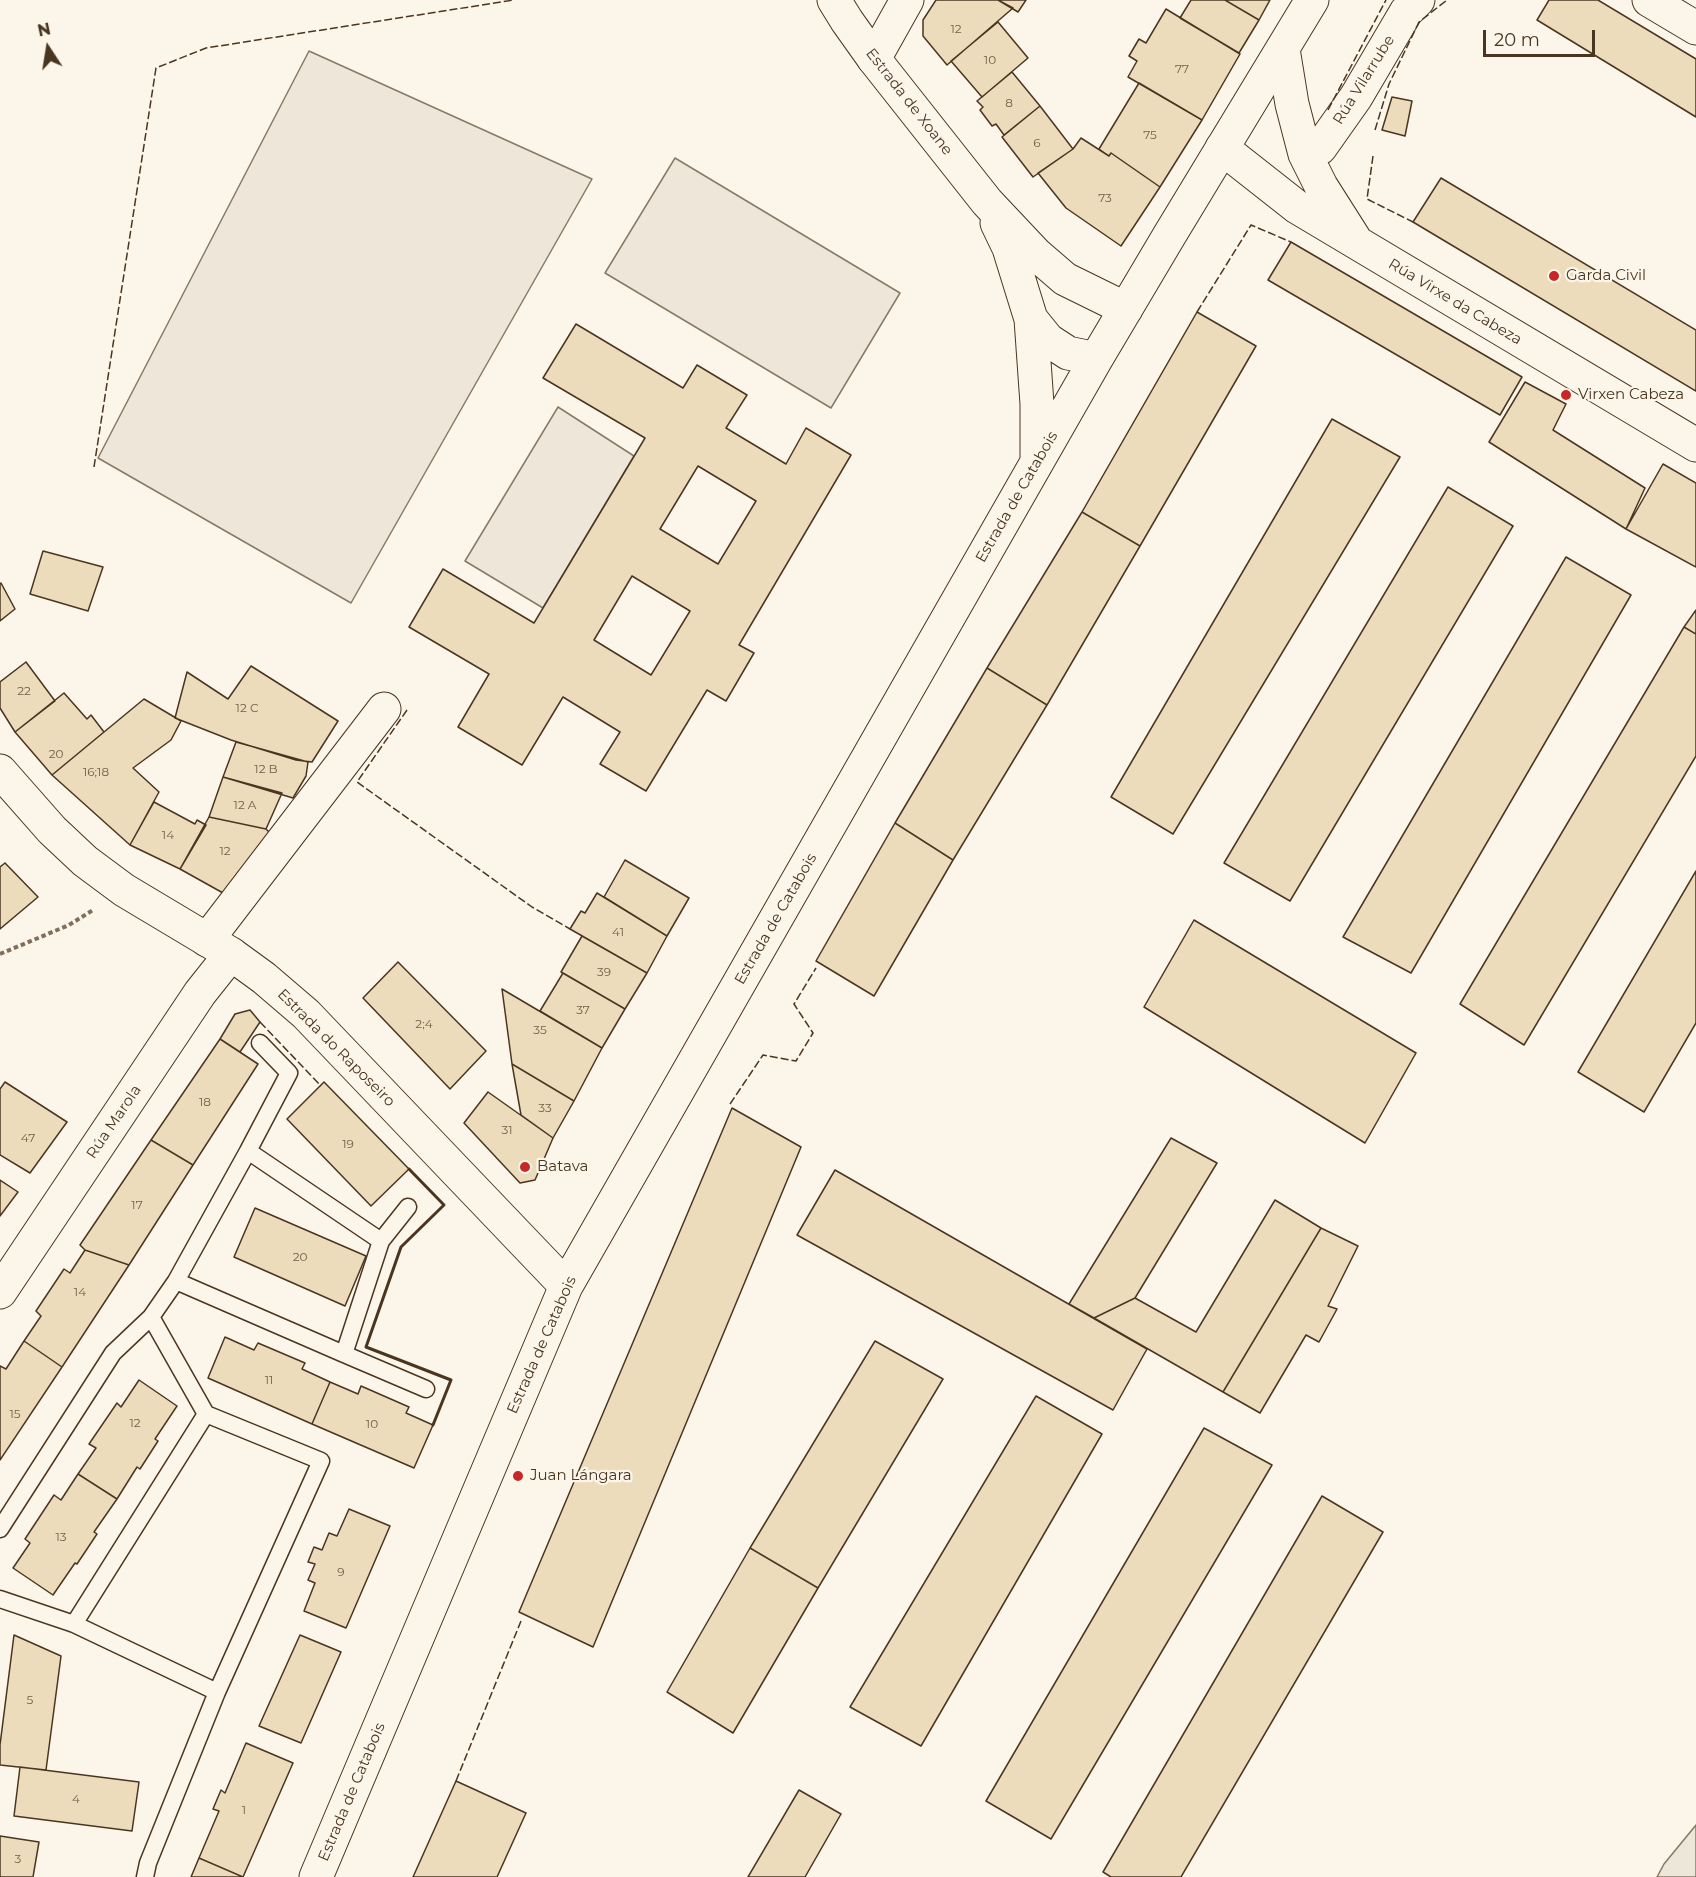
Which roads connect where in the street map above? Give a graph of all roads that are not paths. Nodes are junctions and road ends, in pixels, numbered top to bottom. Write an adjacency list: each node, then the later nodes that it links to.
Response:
1 (834, 0): 8 (main road, Estrada de Xoane)
2 (907, 0): 8 (main road)
3 (1312, 0): 7 (main road, Estrada de Catabois)
4 (1418, 0): 10 (main road, Rúa Vilarrube)
5 (1649, 0): 6 (main road)
6 (1696, 28)
7 (1283, 49): 9 (main road, Estrada de Catabois); 10 (main road)
8 (874, 59): 11 (main road, Estrada de Xoane)
9 (1222, 148): 12 (main road, Rúa Virxe da Cabeza); 13 (main road, Estrada de Catabois)
10 (1305, 154): 12 (main road)
11 (987, 202): 13 (main road); 14 (main road)
12 (1358, 245): 16 (main road, Rúa Virxe da Cabeza)
13 (1126, 309): 15 (main road, Estrada de Catabois)
14 (1031, 320): 15 (main road); 17 (main road)
15 (1096, 359): 17 (main road, Estrada de Catabois)
16 (1696, 445)
17 (1037, 462): 26 (main road, Estrada de Catabois)
18 (384, 709): 20 (main road, Rúa Marola)
19 (0, 771): 20 (main road, Estrada do Raposeiro)
20 (219, 947): 26 (main road, Estrada do Raposeiro); 27 (main road, Rúa Marola)
21 (260, 1043): 22 (lane)
22 (248, 1151): 24 (lane); 25 (lane)
23 (408, 1207): 24 (lane)
24 (381, 1241): 29 (lane)
25 (176, 1281): 28 (lane); 29 (lane)
26 (566, 1286): 37 (main road, Estrada de Catabois)
27 (0, 1292)
28 (151, 1317): 31 (lane); 32 (lane)
29 (344, 1354): 30 (lane)
30 (426, 1389)
31 (206, 1414): 34 (lane); 35 (lane)
32 (0, 1529)
33 (0, 1599): 34 (lane)
34 (74, 1623): 35 (lane)
35 (217, 1692): 36 (lane)
36 (145, 1877)
37 (316, 1877)

